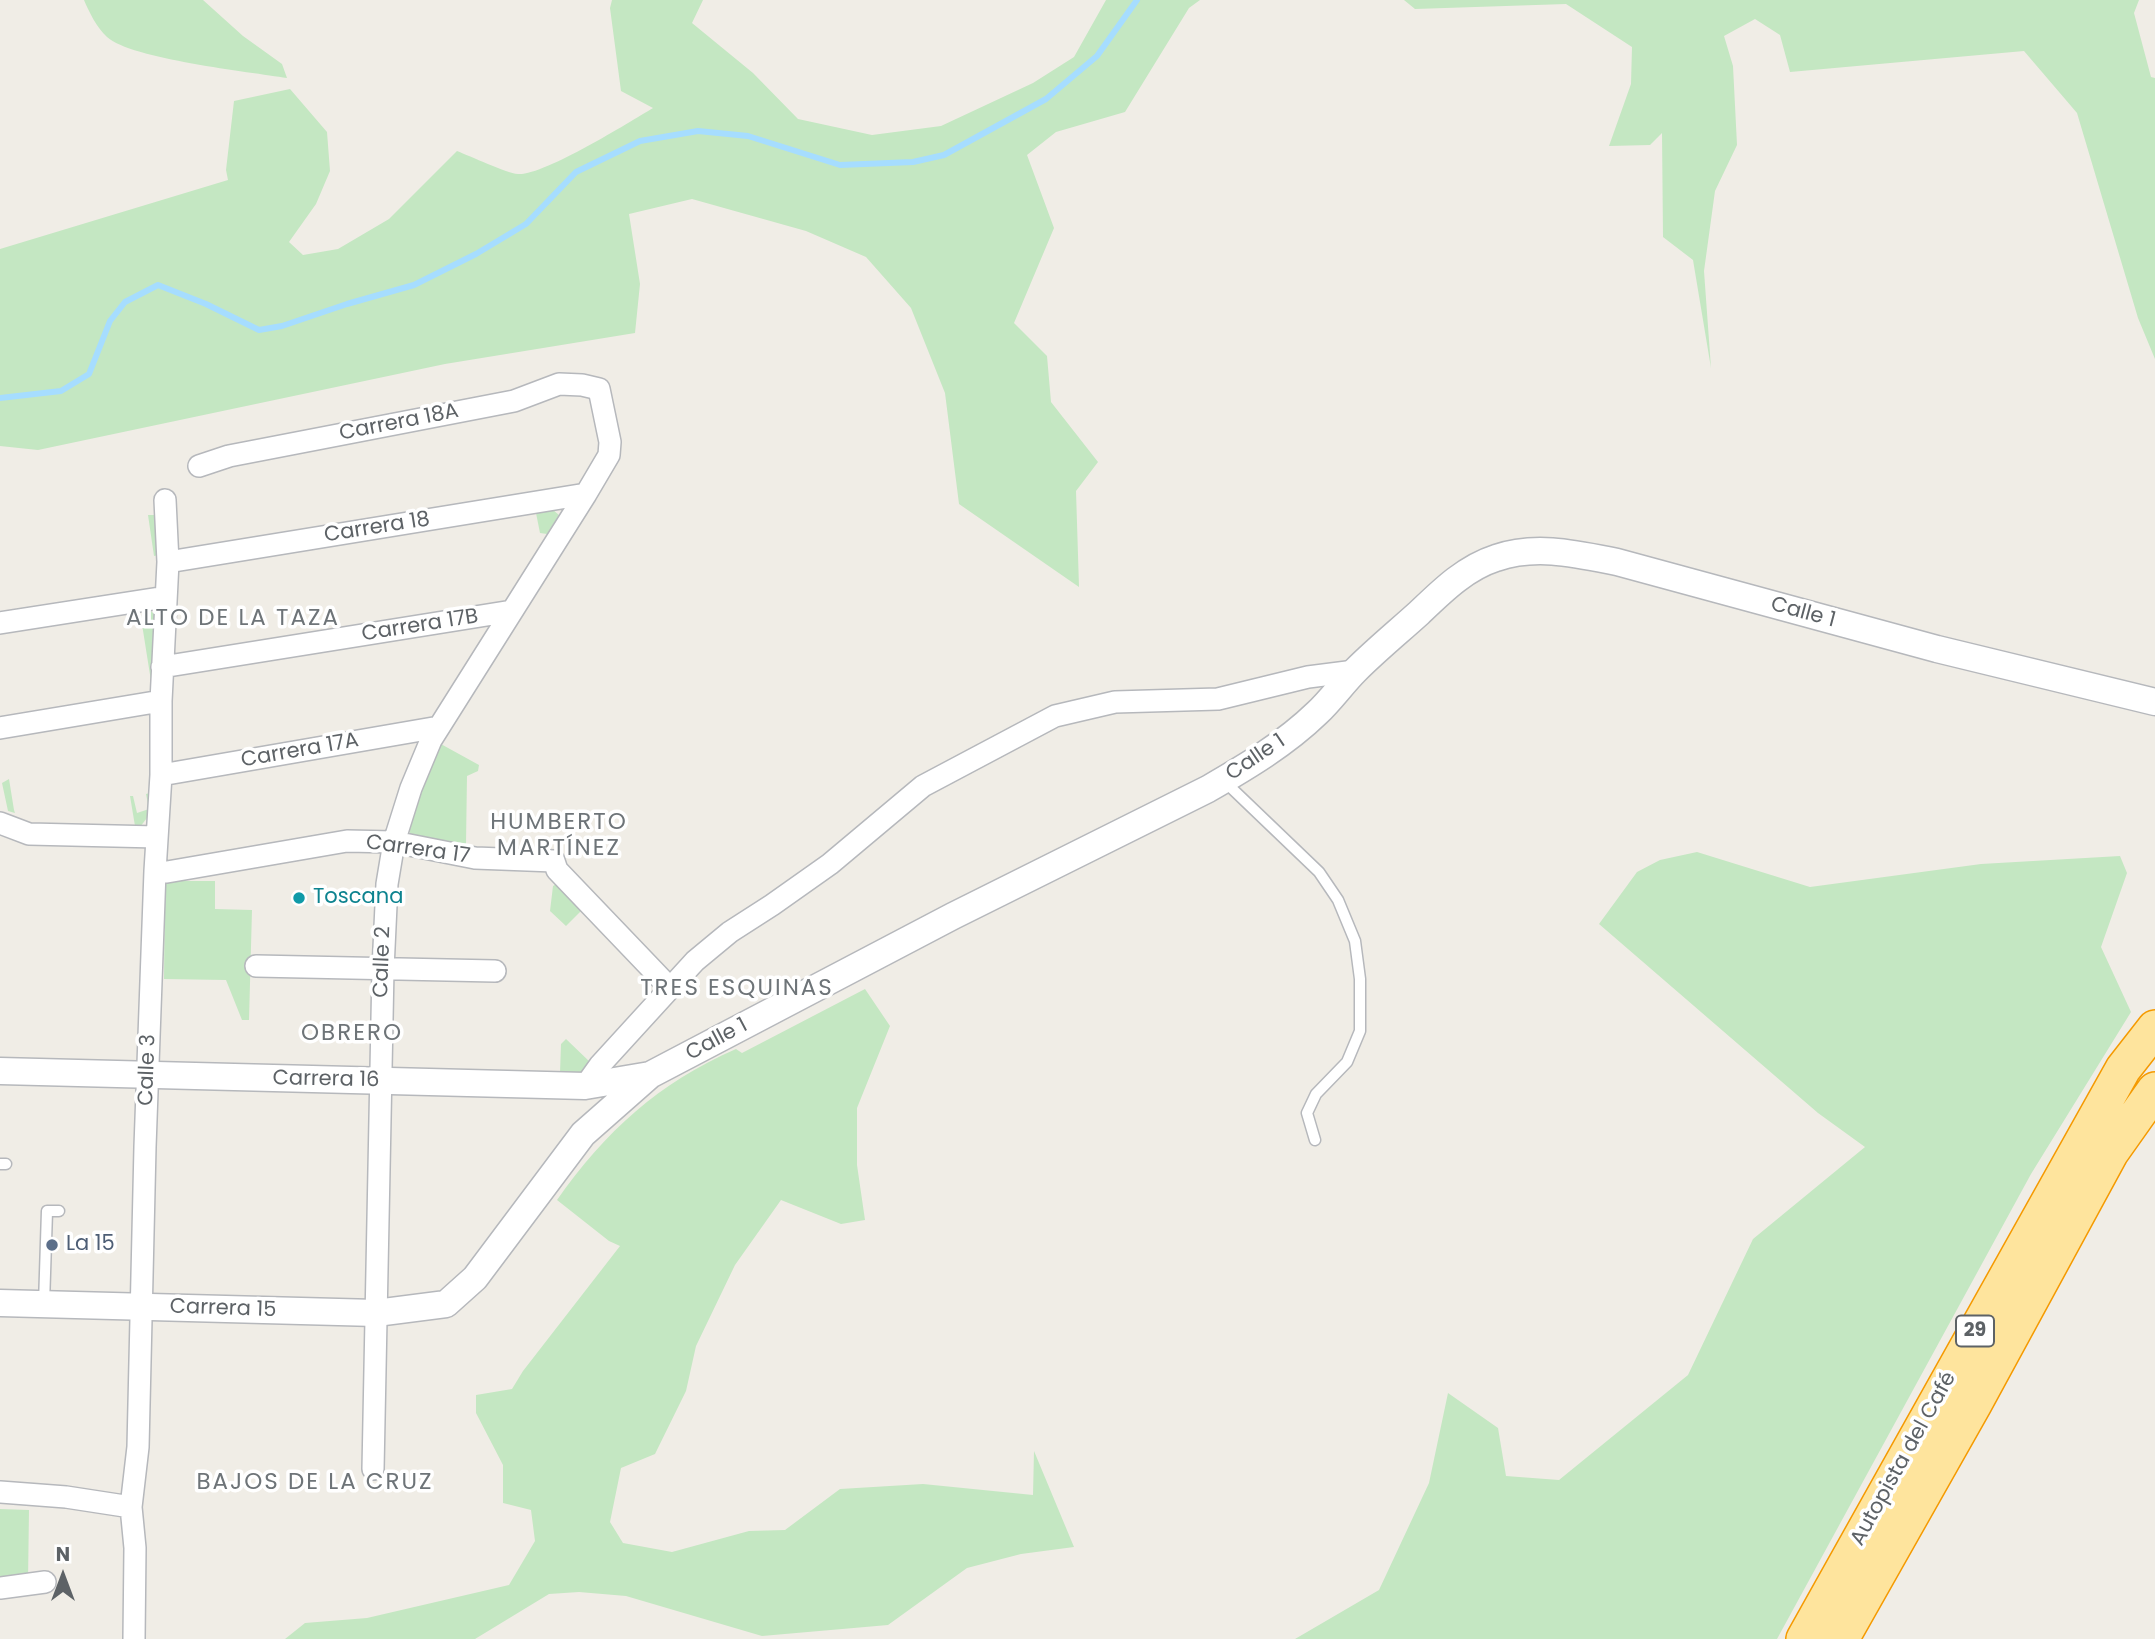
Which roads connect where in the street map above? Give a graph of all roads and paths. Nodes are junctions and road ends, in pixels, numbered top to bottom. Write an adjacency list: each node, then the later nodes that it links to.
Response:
1 (598, 389): 2 (street, Carrera 18A); 3 (street, Calle 2)
2 (199, 466)
3 (586, 494): 5 (street, Carrera 18); 7 (street, Calle 2)
4 (165, 500): 5 (street, Calle 3)
5 (168, 562): 6 (street, Calle 3)
6 (166, 597): 8 (street); 9 (street, Calle 3)
7 (512, 611): 9 (street, Carrera 17B); 13 (street, Calle 2)
8 (0, 624)
9 (163, 667): 11 (street, Calle 3)
10 (1355, 671): 12 (street, Calle 1); 16 (street, Calle 1); 24 (street)
11 (161, 701): 14 (street); 15 (street, Calle 3)
12 (2155, 702)
13 (439, 727): 15 (street, Carrera 17A); 19 (street, Calle 2)
14 (0, 728)
15 (161, 775): 18 (street, Calle 3)
16 (1223, 780): 27 (street, Calle 1); 32 (lane)
17 (0, 823): 18 (street)
18 (157, 836): 20 (street, Calle 3)
19 (394, 842): 20 (street, Carrera 17); 22 (street, Calle 2); 24 (street, Carrera 17)
20 (155, 871): 28 (street, Calle 3)
21 (256, 966): 22 (street)
22 (383, 969): 23 (street); 29 (street, Calle 2)
23 (495, 971)
24 (669, 987): 30 (street)
25 (2155, 1028): 45 (highway, Autopista del Café / 29)
26 (0, 1071): 28 (street, Carrera 16)
27 (650, 1075): 30 (street, Carrera 16); 36 (street, Calle 1)
28 (148, 1077): 29 (street, Carrera 16); 37 (street, Calle 3)
29 (380, 1082): 30 (street, Carrera 16); 38 (street, Calle 2)
30 (585, 1086)
31 (2155, 1090): 46 (highway, Autopista del Café / 29)
32 (1315, 1140)
33 (58, 1211): 35 (lane)
34 (0, 1303): 35 (street, Carrera 15)
35 (44, 1304): 37 (street, Carrera 15)
36 (446, 1304): 38 (street, Carrera 15)
37 (141, 1307): 38 (street, Carrera 15); 41 (street, Calle 3)
38 (376, 1313): 39 (street, Calle 2)
39 (373, 1469)
40 (0, 1492): 41 (street)
41 (131, 1507): 44 (street, Calle 3)
42 (45, 1582): 43 (street)
43 (0, 1588)
44 (134, 1639)
45 (1804, 1639)
46 (1841, 1639)

